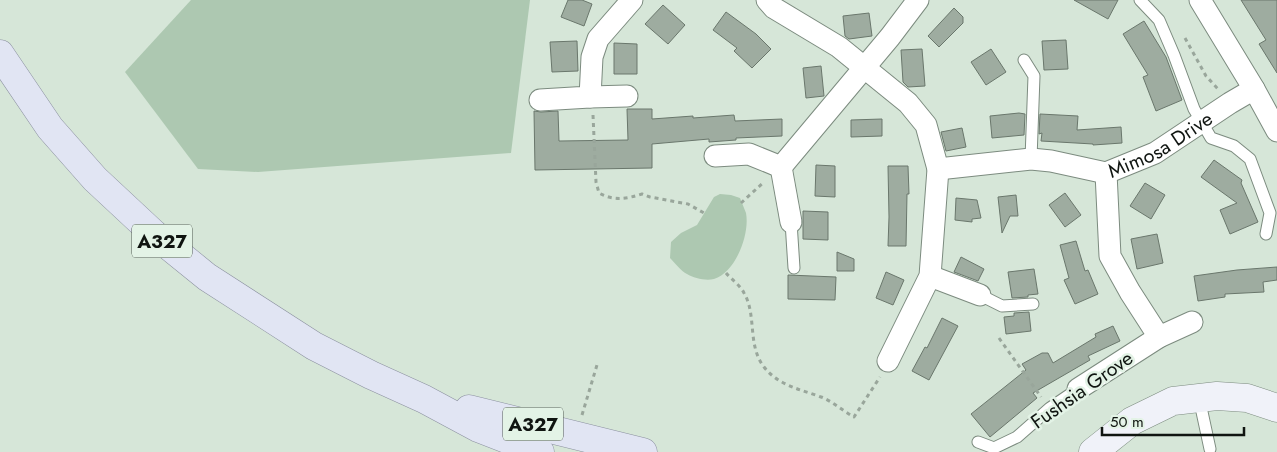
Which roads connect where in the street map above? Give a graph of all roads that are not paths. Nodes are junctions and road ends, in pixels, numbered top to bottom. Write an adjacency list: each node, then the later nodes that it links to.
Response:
1 (632, 0): 11 (street)
2 (767, 0): 8 (street)
3 (918, 0): 8 (street)
4 (1140, 0): 13 (lane)
5 (1200, 0): 9 (street)
6 (0, 54): 33 (main road, A327)
7 (1024, 60): 16 (lane)
8 (864, 68): 17 (street); 18 (street)
9 (1254, 89): 13 (street, Mimosa Drive); 14 (street)
10 (627, 96): 11 (street)
11 (591, 97): 12 (street)
12 (540, 100)
13 (1202, 123): 19 (street, Mimosa Drive); 21 (lane)
14 (1277, 132)
15 (715, 156): 17 (street)
16 (1030, 159): 18 (street, Mimosa Drive); 19 (street, Mimosa Drive)
17 (781, 167): 20 (street)
18 (938, 169): 23 (street)
19 (1106, 173): 27 (street)
20 (791, 222): 22 (lane)
21 (1266, 234)
22 (794, 268)
23 (930, 276): 24 (street); 28 (street)
24 (980, 295): 25 (lane)
25 (1033, 304)
26 (1192, 322): 27 (street, Fushsia Grove)
27 (1159, 337): 29 (street, Fushsia Grove)
28 (888, 361)
29 (1078, 388): 35 (lane, Fushsia Grove)
30 (1277, 393): 32 (street)
31 (1198, 398): 32 (main road); 36 (lane); 39 (main road)
32 (1247, 398): 34 (main road)
33 (424, 399): 37 (main road, A327); 38 (main road, A327)
34 (1277, 408)
35 (978, 442)
36 (1210, 448)
37 (540, 452)
38 (643, 452)
39 (1093, 452)

